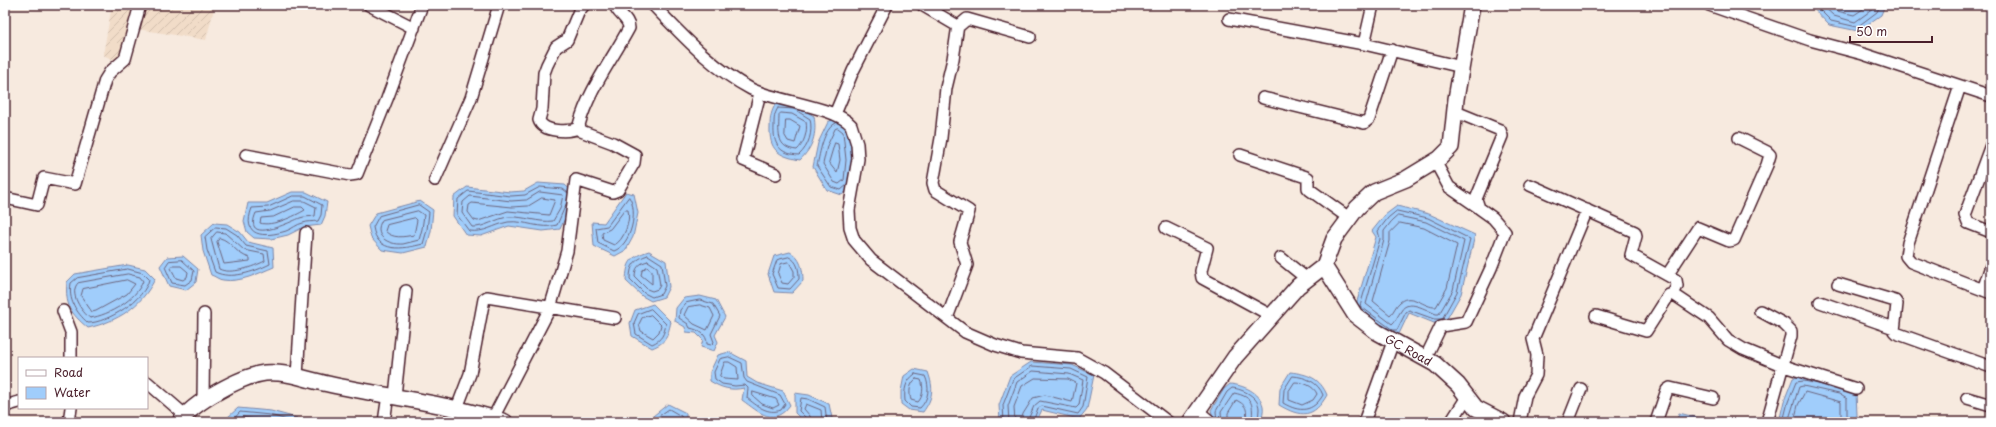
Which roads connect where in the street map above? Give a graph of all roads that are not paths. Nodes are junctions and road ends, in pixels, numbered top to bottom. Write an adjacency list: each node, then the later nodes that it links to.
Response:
1 (140, 5): 35 (street)
2 (369, 5): 15 (street)
3 (422, 5): 15 (street)
4 (499, 5): 33 (street)
5 (584, 5): 26 (street)
6 (614, 5): 26 (street)
7 (653, 5): 21 (street)
8 (887, 5): 25 (street)
9 (922, 5): 14 (street)
10 (1373, 5): 17 (street)
11 (1472, 5): 19 (street)
12 (1709, 5): 20 (street)
13 (1229, 19): 17 (street)
14 (958, 25): 16 (street); 59 (street)
15 (414, 28): 29 (street)
16 (1030, 37)
17 (1364, 44): 18 (street)
18 (1392, 50): 19 (street); 23 (street)
19 (1462, 67): 24 (street)
20 (1960, 86): 22 (street); 49 (street)
21 (760, 93): 25 (street); 32 (street)
22 (1991, 96)
23 (1262, 98)
24 (1456, 112): 31 (street); 36 (street)
25 (835, 114): 59 (street)
26 (579, 128): 52 (street)
27 (1739, 138): 45 (street)
28 (1991, 145): 40 (street)
29 (246, 154)
30 (1240, 155): 38 (street)
31 (1435, 161): 36 (street); 38 (street)
32 (776, 174)
33 (435, 180)
34 (1530, 185): 37 (street)
35 (5, 198)
36 (1478, 207): 63 (street)
37 (1588, 210): 45 (street); 91 (street)
38 (1349, 218): 43 (street)
39 (1166, 228): 56 (street)
40 (1991, 232)
41 (306, 233): 66 (street)
42 (1281, 258): 46 (street)
43 (1324, 266): 46 (street); 61 (street, GC Road)
44 (1991, 266): 49 (street)
45 (1668, 274): 50 (street)
46 (1307, 279): 56 (street)
47 (1838, 284): 60 (street)
48 (406, 291): 70 (street)
49 (1987, 292)
50 (1673, 294): 57 (street); 64 (street)
51 (1820, 302): 60 (street)
52 (550, 308): 58 (street); 78 (street); 83 (street)
53 (63, 311): 62 (street)
54 (1760, 311): 64 (street)
55 (204, 314): 74 (street)
56 (1272, 316): 81 (street)
57 (1596, 316)
58 (615, 318)
59 (947, 318): 86 (street)
60 (1894, 328): 65 (street)
61 (1394, 339): 63 (street, GC Road); 88 (street)
62 (71, 357)
63 (1425, 358): 71 (street, GC Road)
64 (1784, 366): 69 (street); 94 (street)
65 (1991, 367)
66 (297, 376): 70 (street); 74 (street)
67 (148, 383): 82 (street)
68 (1580, 389): 92 (street)
69 (1856, 389)
70 (392, 396): 78 (street); 85 (street)
71 (1467, 397): 89 (street); 90 (street, GC Road)
72 (1713, 398): 93 (street)
73 (1967, 398): 76 (street)
74 (203, 400): 82 (street)
75 (18, 402): 77 (street)
76 (1991, 405)
77 (5, 406)
78 (457, 408): 80 (street)
79 (72, 409): 84 (street)
80 (475, 417): 83 (street)
81 (1194, 417): 87 (street)
82 (182, 419)
83 (499, 420)
84 (69, 422)
85 (384, 422)
86 (1168, 422)
87 (1211, 422)
88 (1364, 422)
89 (1451, 422)
90 (1503, 422)
91 (1520, 422)
92 (1568, 422)
93 (1656, 422)
94 (1767, 422)

